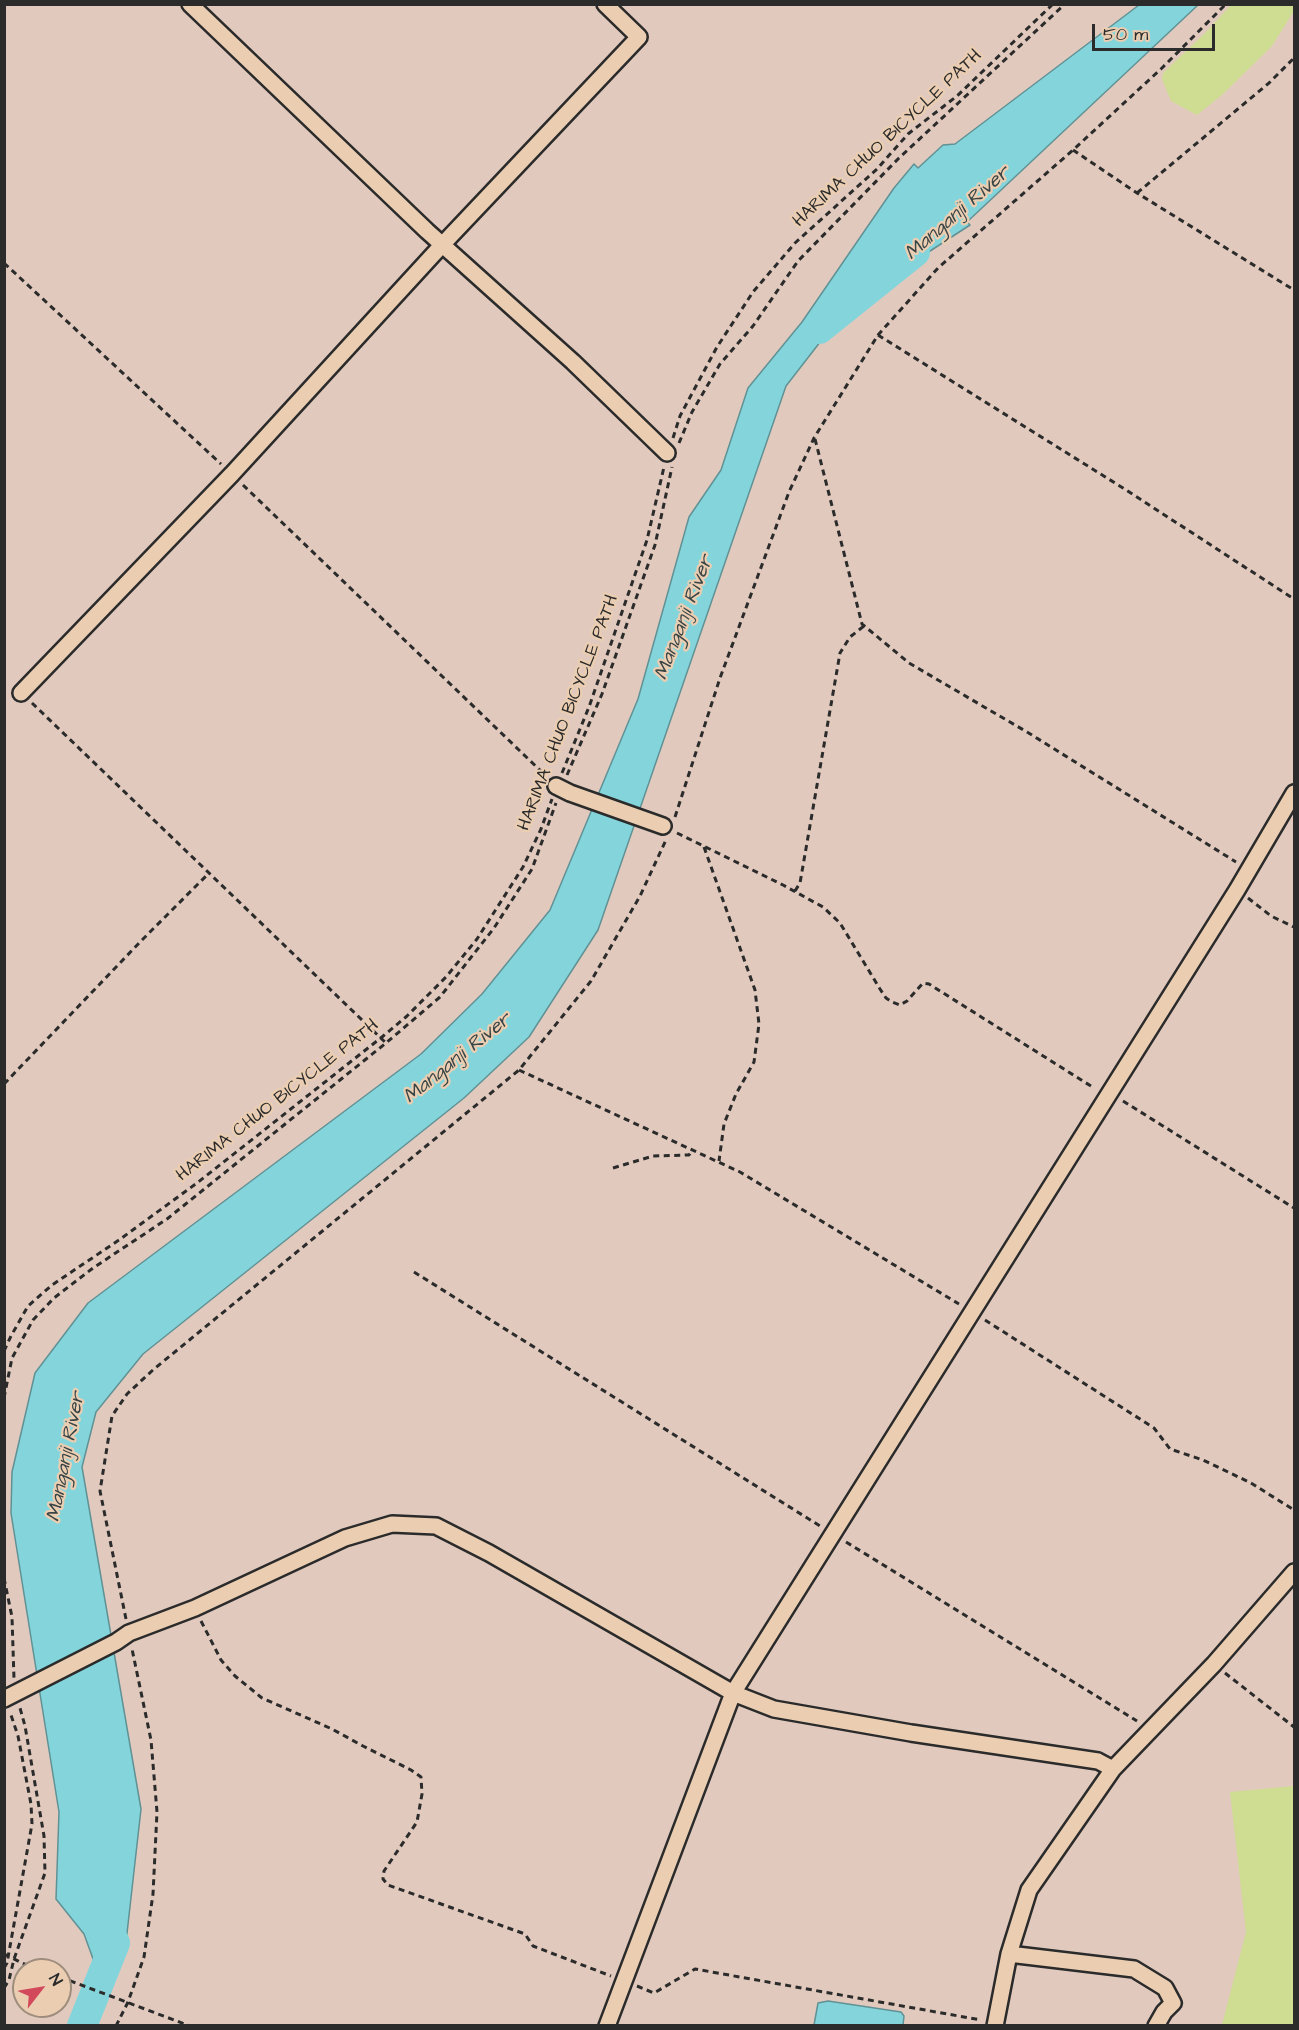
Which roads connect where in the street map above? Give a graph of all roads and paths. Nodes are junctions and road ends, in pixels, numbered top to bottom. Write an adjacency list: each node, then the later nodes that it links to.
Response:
1 (190, 4): 9 (street)
2 (605, 4): 9 (street)
3 (1053, 4): 14 (path, HARIMA CHUO BICYCLE PATH)
4 (1065, 4): 14 (path)
5 (1226, 4): 7 (path)
6 (1294, 58): 8 (path)
7 (1073, 150): 8 (path); 12 (path)
8 (1137, 193): 11 (path)
9 (442, 245): 14 (street); 15 (street)
10 (4, 263): 15 (path)
11 (1294, 290)
12 (878, 335): 13 (path); 16 (path)
13 (814, 438): 17 (path); 21 (path)
14 (672, 453): 19 (path, HARIMA CHUO BICYCLE PATH); 19 (path)
15 (232, 474): 18 (street); 19 (path)
16 (1294, 599)
17 (864, 626): 23 (path); 26 (path)
18 (21, 693): 24 (path)
19 (562, 789): 21 (street); 28 (path, HARIMA CHUO BICYCLE PATH); 29 (path)
20 (1294, 793): 23 (street)
21 (667, 828): 22 (path); 30 (path)
22 (704, 847): 26 (path); 34 (path)
23 (1248, 869): 25 (street)
24 (210, 872): 28 (path); 31 (path)
25 (1237, 890): 27 (path); 32 (street)
26 (795, 891): 32 (path)
27 (1294, 927)
28 (382, 1037): 29 (path); 39 (path, HARIMA CHUO BICYCLE PATH)
29 (387, 1043): 40 (path)
30 (519, 1070): 33 (path); 47 (path)
31 (4, 1084)
32 (1107, 1094): 36 (path); 38 (street)
33 (693, 1149): 34 (path); 35 (path)
34 (718, 1162): 38 (path)
35 (613, 1168)
36 (1294, 1208)
37 (414, 1272): 43 (path)
38 (972, 1312): 42 (path); 43 (street)
39 (4, 1352): 40 (path)
40 (12, 1358): 41 (path)
41 (4, 1398)
42 (1294, 1510)
43 (832, 1534): 49 (street); 54 (path)
44 (1294, 1572): 48 (street)
45 (4, 1578): 50 (path)
46 (195, 1608): 47 (street); 49 (street); 61 (path)
47 (123, 1638): 50 (street); 64 (path)
48 (1214, 1664): 52 (path); 54 (street)
49 (733, 1693): 55 (street); 61 (street)
50 (12, 1695): 57 (path); 58 (path)
51 (1294, 1717): 52 (path)
52 (1289, 1723): 53 (path)
53 (1294, 1727)
54 (1152, 1729): 55 (street)
55 (1113, 1769): 56 (street)
56 (1009, 1954): 65 (street); 69 (street)
57 (6, 1955): 60 (path)
58 (14, 1958)
59 (12, 1967): 63 (path)
60 (4, 1968)
61 (624, 1980): 65 (path); 68 (street)
62 (72, 1981): 64 (path)
63 (4, 1988)
64 (129, 2002): 66 (path); 67 (path)
65 (998, 2024)
66 (116, 2025)
67 (190, 2025)
68 (607, 2025)
69 (1156, 2025)

